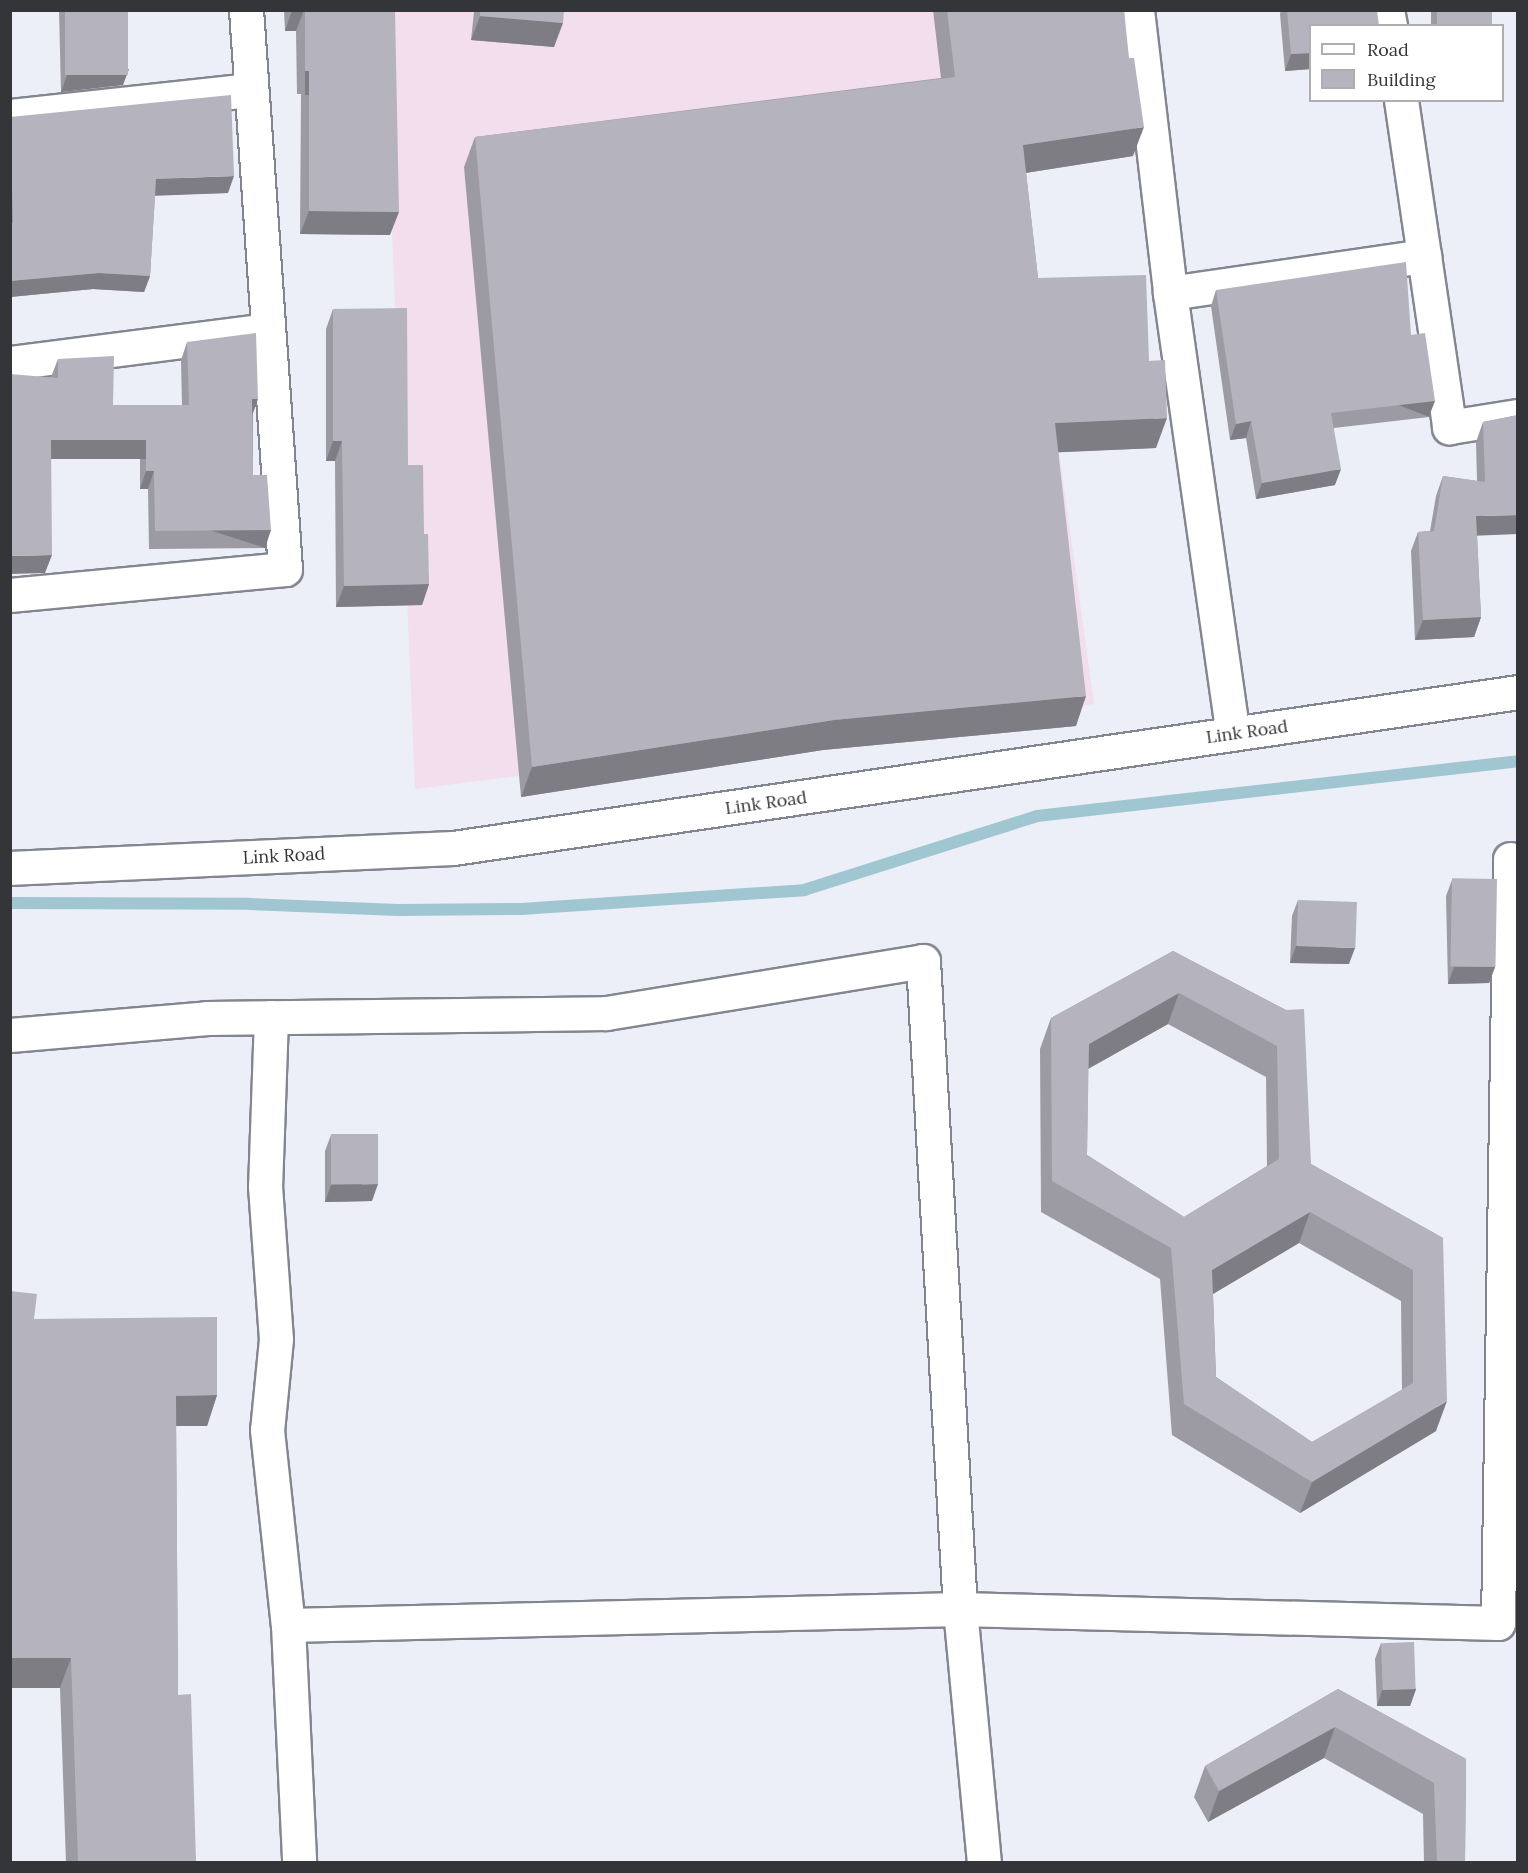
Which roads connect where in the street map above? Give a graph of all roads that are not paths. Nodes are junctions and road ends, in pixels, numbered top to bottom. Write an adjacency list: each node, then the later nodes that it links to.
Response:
1 (246, 10): 3 (street)
2 (1137, 10): 7 (street)
3 (251, 90): 5 (street); 8 (street)
4 (1401, 102): 6 (street)
5 (10, 116)
6 (1424, 256): 7 (street); 10 (street)
7 (1170, 293): 13 (street)
8 (266, 330): 9 (street); 11 (street)
9 (10, 363)
10 (1518, 416)
11 (10, 595)
12 (1518, 692): 13 (street, Link Road)
13 (1233, 734): 15 (street, Link Road)
14 (1510, 859): 19 (street)
15 (10, 868)
16 (271, 1017): 17 (street); 18 (street); 20 (street)
17 (10, 1035)
18 (960, 1609): 19 (street); 20 (street); 22 (street)
19 (1508, 1623)
20 (288, 1625): 21 (street)
21 (299, 1863)
22 (984, 1863)

